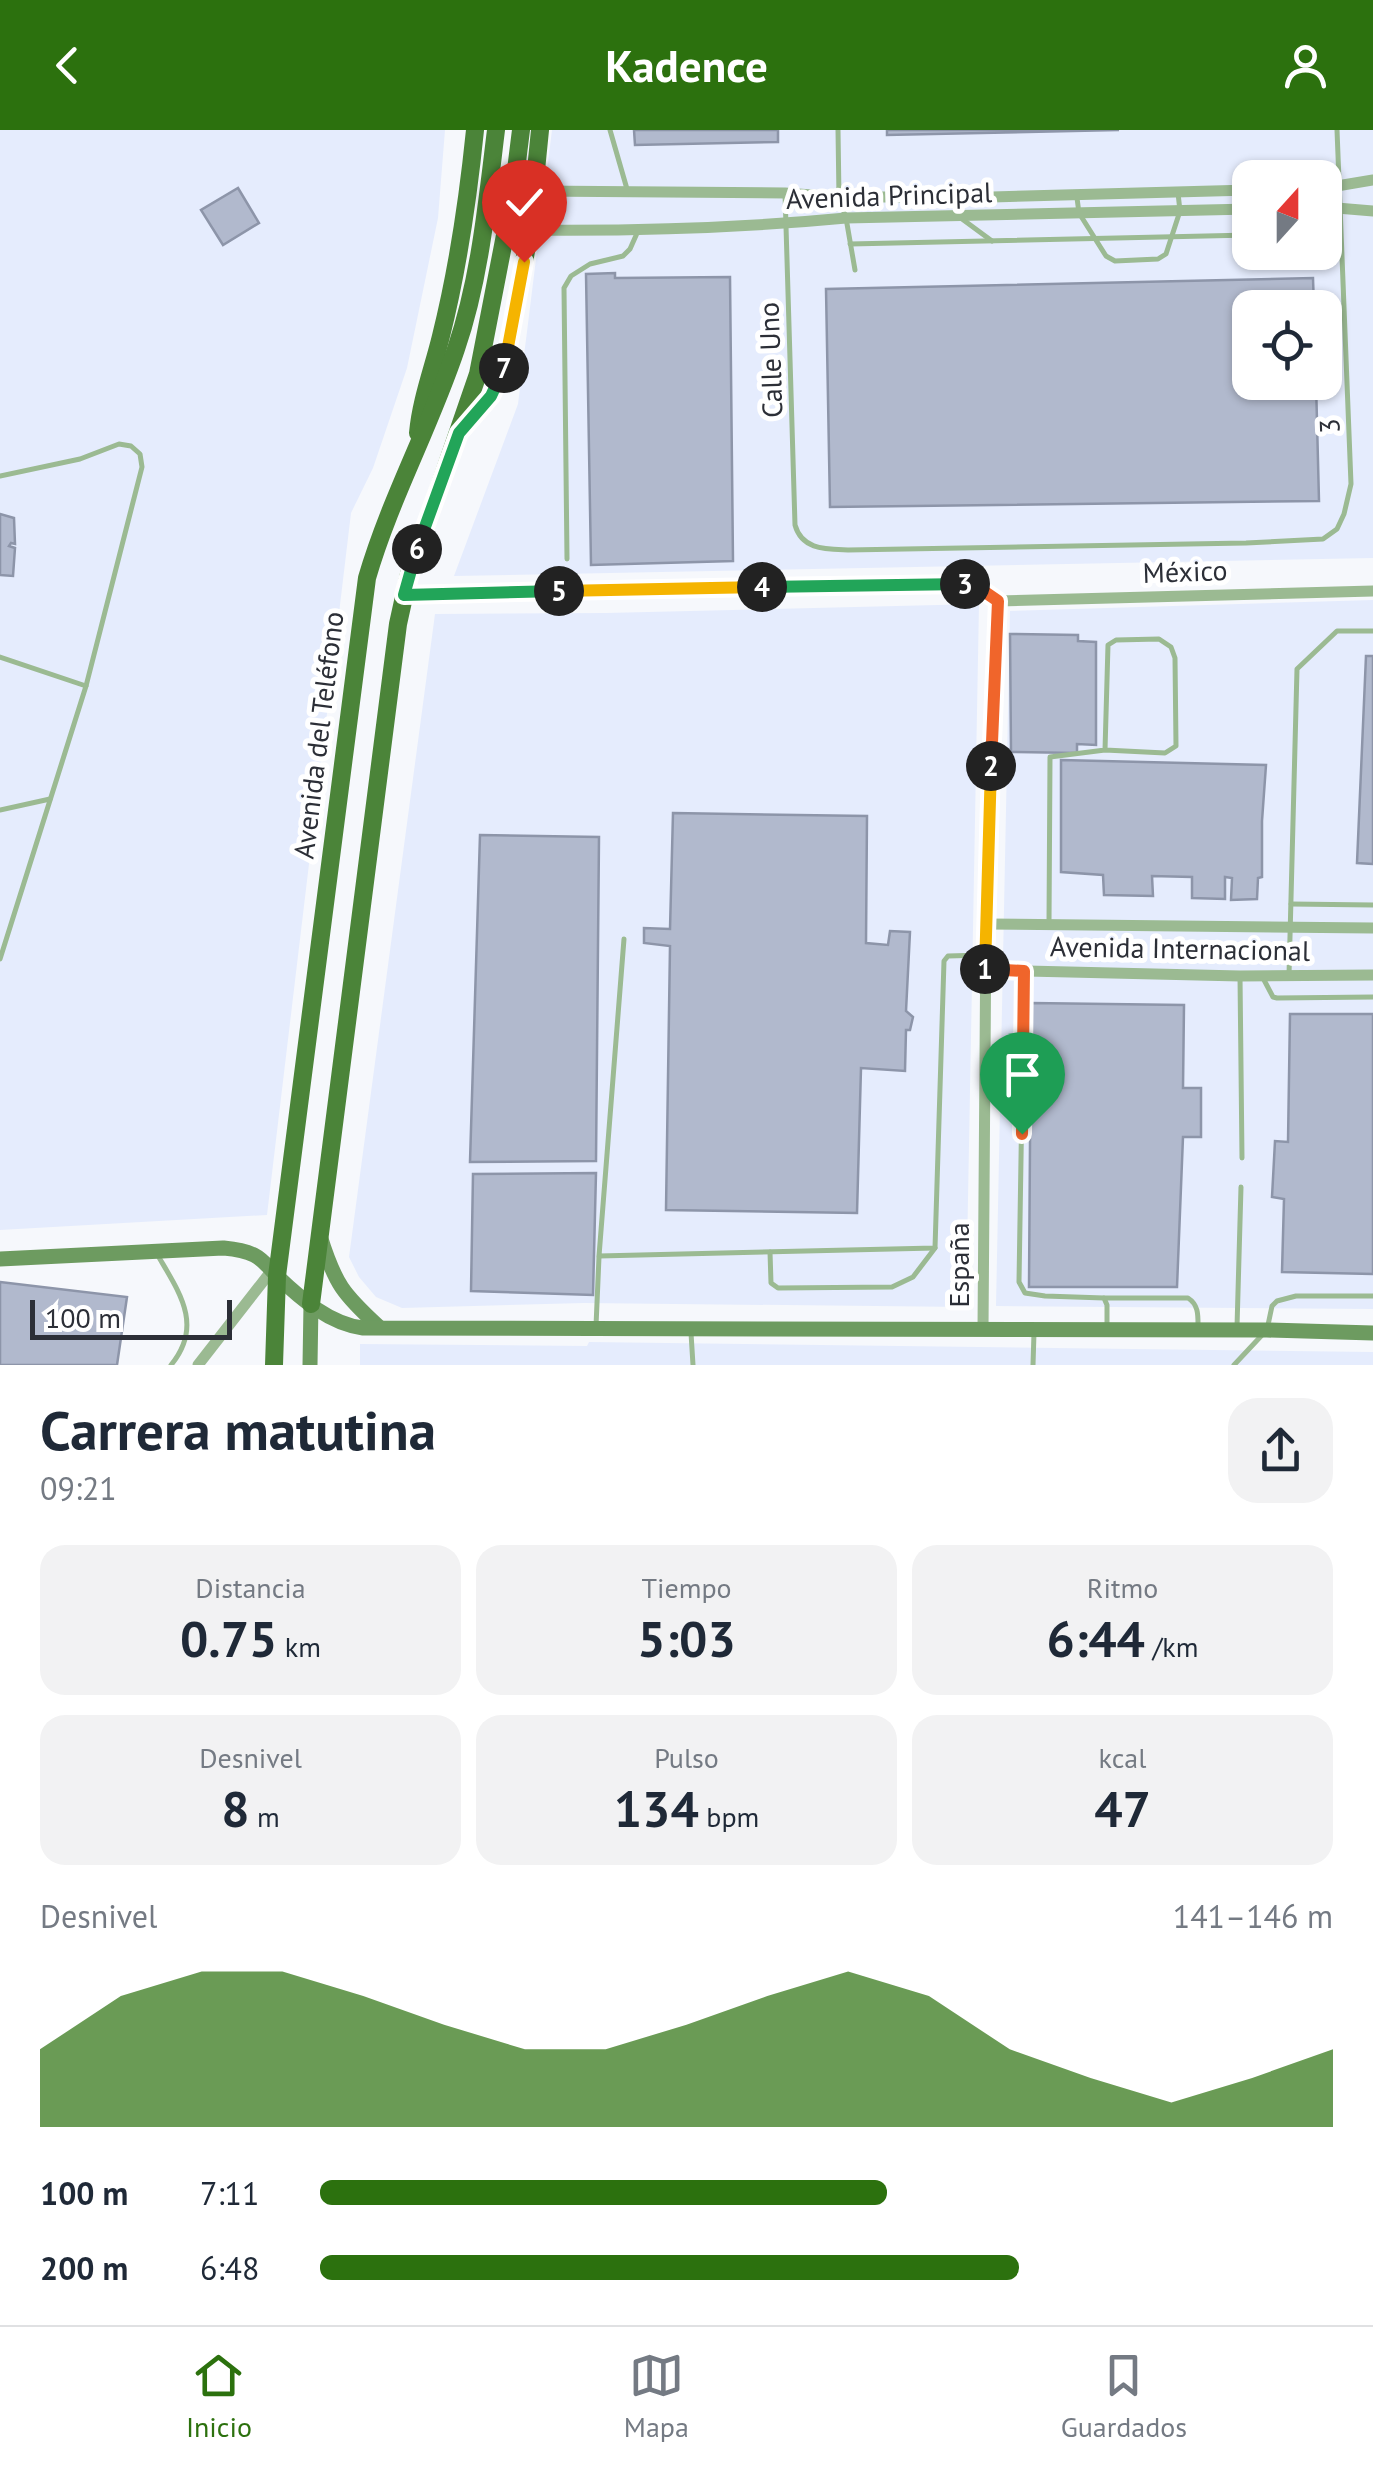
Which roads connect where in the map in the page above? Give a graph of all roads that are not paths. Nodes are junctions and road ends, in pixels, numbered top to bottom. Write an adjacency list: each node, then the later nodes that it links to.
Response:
1 (476, 130): 37 (main road)
2 (496, 130): 37 (main road, Avenida del Teléfono)
3 (521, 130): 36 (main road)
4 (540, 130): 11 (main road)
5 (610, 130): 13 (lane)
6 (838, 130): 17 (lane)
7 (1337, 130): 8 (lane, 3)
8 (1338, 160)
9 (1373, 180): 10 (street)
10 (1342, 187)
11 (535, 191): 13 (street, Avenida Principal); 28 (main road)
12 (1232, 191): 15 (street, Avenida Principal)
13 (628, 192): 14 (street, Avenida Principal)
14 (785, 193): 17 (street, Avenida Principal); 26 (lane, Calle Uno)
15 (1178, 193): 16 (street, Avenida Principal); 21 (lane)
16 (1076, 195): 18 (street, Avenida Principal); 23 (lane)
17 (839, 197): 18 (street, Avenida Principal); 25 (lane)
18 (953, 197): 24 (lane)
19 (1342, 207): 22 (street)
20 (1232, 210): 21 (street, Avenida Principal)
21 (1180, 211): 23 (street, Avenida Principal); 31 (lane)
22 (1373, 211)
23 (1080, 213): 24 (street, Avenida Principal); 32 (lane)
24 (958, 216): 25 (street, Avenida Principal); 33 (lane)
25 (846, 218): 26 (street, Avenida Principal); 34 (lane)
26 (786, 224): 27 (street, Avenida Principal); 39 (lane, Calle Uno)
27 (639, 229): 28 (street, Avenida Principal); 40 (lane)
28 (530, 230): 36 (main road)
29 (1342, 235): 39 (lane, 3)
30 (1232, 236): 31 (lane)
31 (1171, 237): 32 (lane); 32 (lane)
32 (1095, 239): 33 (lane)
33 (992, 241): 34 (lane)
34 (850, 244): 35 (lane)
35 (855, 270)
36 (459, 433): 67 (main road)
37 (416, 451): 73 (main road, Avenida del Teléfono)
38 (0, 476): 45 (lane)
39 (795, 525)
40 (567, 559)
41 (1373, 591): 42 (street, México)
42 (998, 601): 51 (street, España)
43 (1373, 631): 49 (lane)
44 (0, 657): 45 (lane)
45 (86, 686): 47 (lane)
46 (1105, 750): 46 (lane); 52 (lane)
47 (50, 798): 48 (lane); 57 (lane)
48 (0, 810)
49 (1291, 904): 50 (lane); 53 (lane)
50 (1373, 905)
51 (986, 924): 52 (street, Avenida Internacional); 56 (street, España)
52 (1049, 925): 53 (street, Avenida Internacional)
53 (1290, 927): 54 (street, Avenida Internacional); 60 (lane)
54 (1373, 928)
55 (624, 940): 71 (lane)
56 (985, 955): 58 (street, España); 68 (lane)
57 (0, 959)
58 (986, 970): 59 (street, Avenida Internacional); 80 (street, España)
59 (1024, 971): 62 (street, Avenida Internacional); 75 (lane)
60 (1289, 975): 61 (street, Avenida Internacional); 63 (street, Avenida Internacional)
61 (1373, 975)
62 (1240, 976): 63 (street, Avenida Internacional); 65 (lane)
63 (1262, 976): 64 (lane)
64 (1373, 997)
65 (1242, 1158)
66 (1241, 1188): 84 (lane)
67 (319, 1233): 76 (main road); 77 (main road)
68 (935, 1248): 70 (lane); 70 (lane)
69 (156, 1251): 72 (main road); 73 (main road); 87 (lane)
70 (770, 1252): 71 (lane)
71 (599, 1256): 78 (lane)
72 (0, 1258)
73 (275, 1273): 76 (main road); 88 (street); 89 (main road, Avenida del Teléfono)
74 (1373, 1296): 85 (lane)
75 (1104, 1298): 82 (lane); 83 (lane)
76 (312, 1304): 77 (main road); 90 (main road)
77 (378, 1328): 78 (main road)
78 (596, 1329): 79 (main road)
79 (691, 1329): 80 (main road); 91 (lane)
80 (982, 1330): 81 (main road)
81 (1034, 1330): 82 (main road); 92 (lane)
82 (1108, 1330): 83 (main road)
83 (1198, 1330): 84 (main road)
84 (1238, 1330): 85 (main road)
85 (1267, 1330): 86 (main road); 93 (lane)
86 (1373, 1332)
87 (172, 1365)
88 (198, 1365)
89 (274, 1365)
90 (310, 1365)
91 (693, 1365)
92 (1033, 1365)
93 (1234, 1365)

